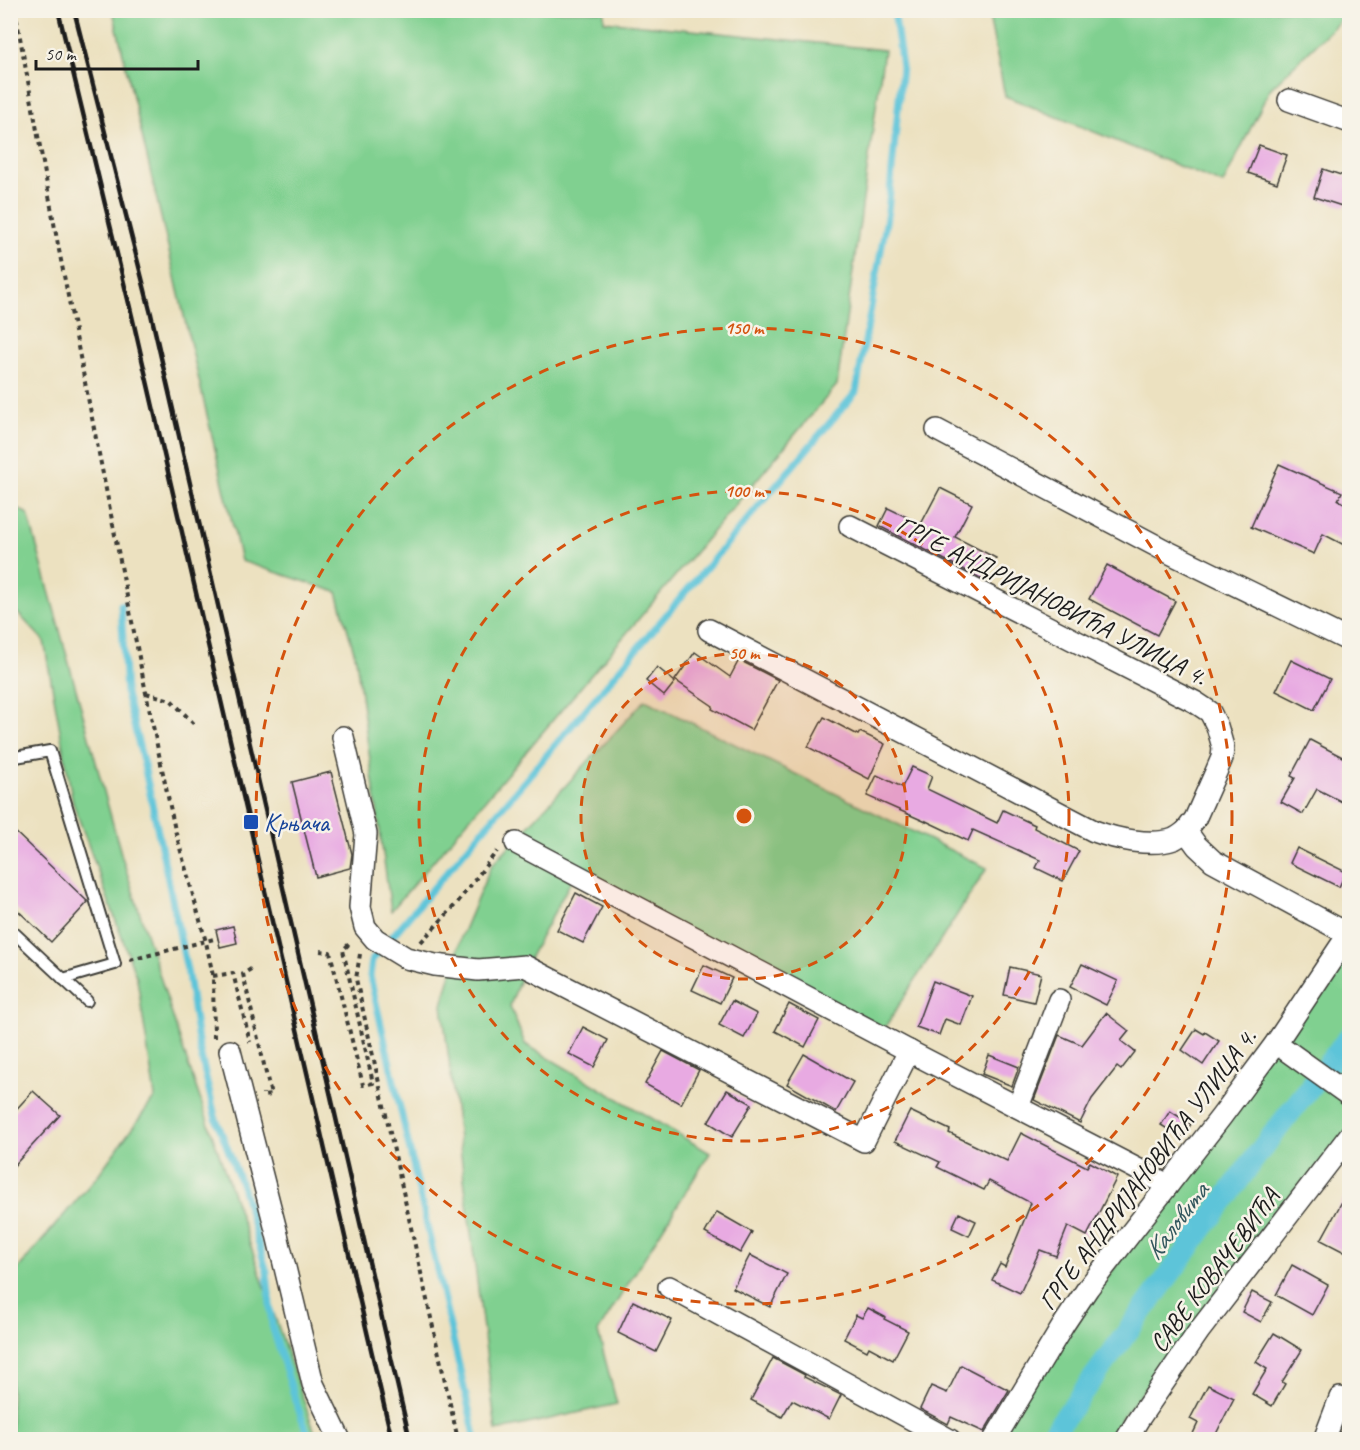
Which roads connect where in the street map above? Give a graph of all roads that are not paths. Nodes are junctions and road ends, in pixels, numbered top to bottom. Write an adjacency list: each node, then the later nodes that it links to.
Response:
1 (1289, 100): 2 (street)
2 (1350, 122)
3 (937, 430): 6 (street)
4 (849, 526): 9 (street, ГРГЕ АНДРИЈАНОВИЋА УЛИЦА 4.)
5 (709, 630): 9 (street)
6 (1350, 641)
7 (343, 737): 18 (street)
8 (10, 758): 13 (lane)
9 (1186, 831): 12 (street, ГРГЕ АНДРИЈАНОВИЋА УЛИЦА 4.)
10 (516, 843): 18 (street)
11 (10, 929): 13 (lane)
12 (1349, 933): 16 (street, ГРГЕ АНДРИЈАНОВИЋА УЛИЦА 4.)
13 (63, 979): 15 (lane)
14 (1059, 1000): 20 (street)
15 (87, 1002)
16 (1276, 1043): 19 (street); 22 (street, ГРГЕ АНДРИЈАНОВИЋА УЛИЦА 4.)
17 (230, 1051): 25 (street)
18 (909, 1051): 20 (street)
19 (1350, 1096)
20 (1018, 1107): 22 (street)
21 (1350, 1135): 28 (street, САВЕ КОВАЧЕВИЋА)
22 (1168, 1185): 27 (street, ГРГЕ АНДРИЈАНОВИЋА УЛИЦА 4.)
23 (669, 1287): 26 (street)
24 (1340, 1398): 29 (street)
25 (340, 1440)
26 (950, 1440)
27 (994, 1440)
28 (1126, 1440)
29 (1324, 1440)

